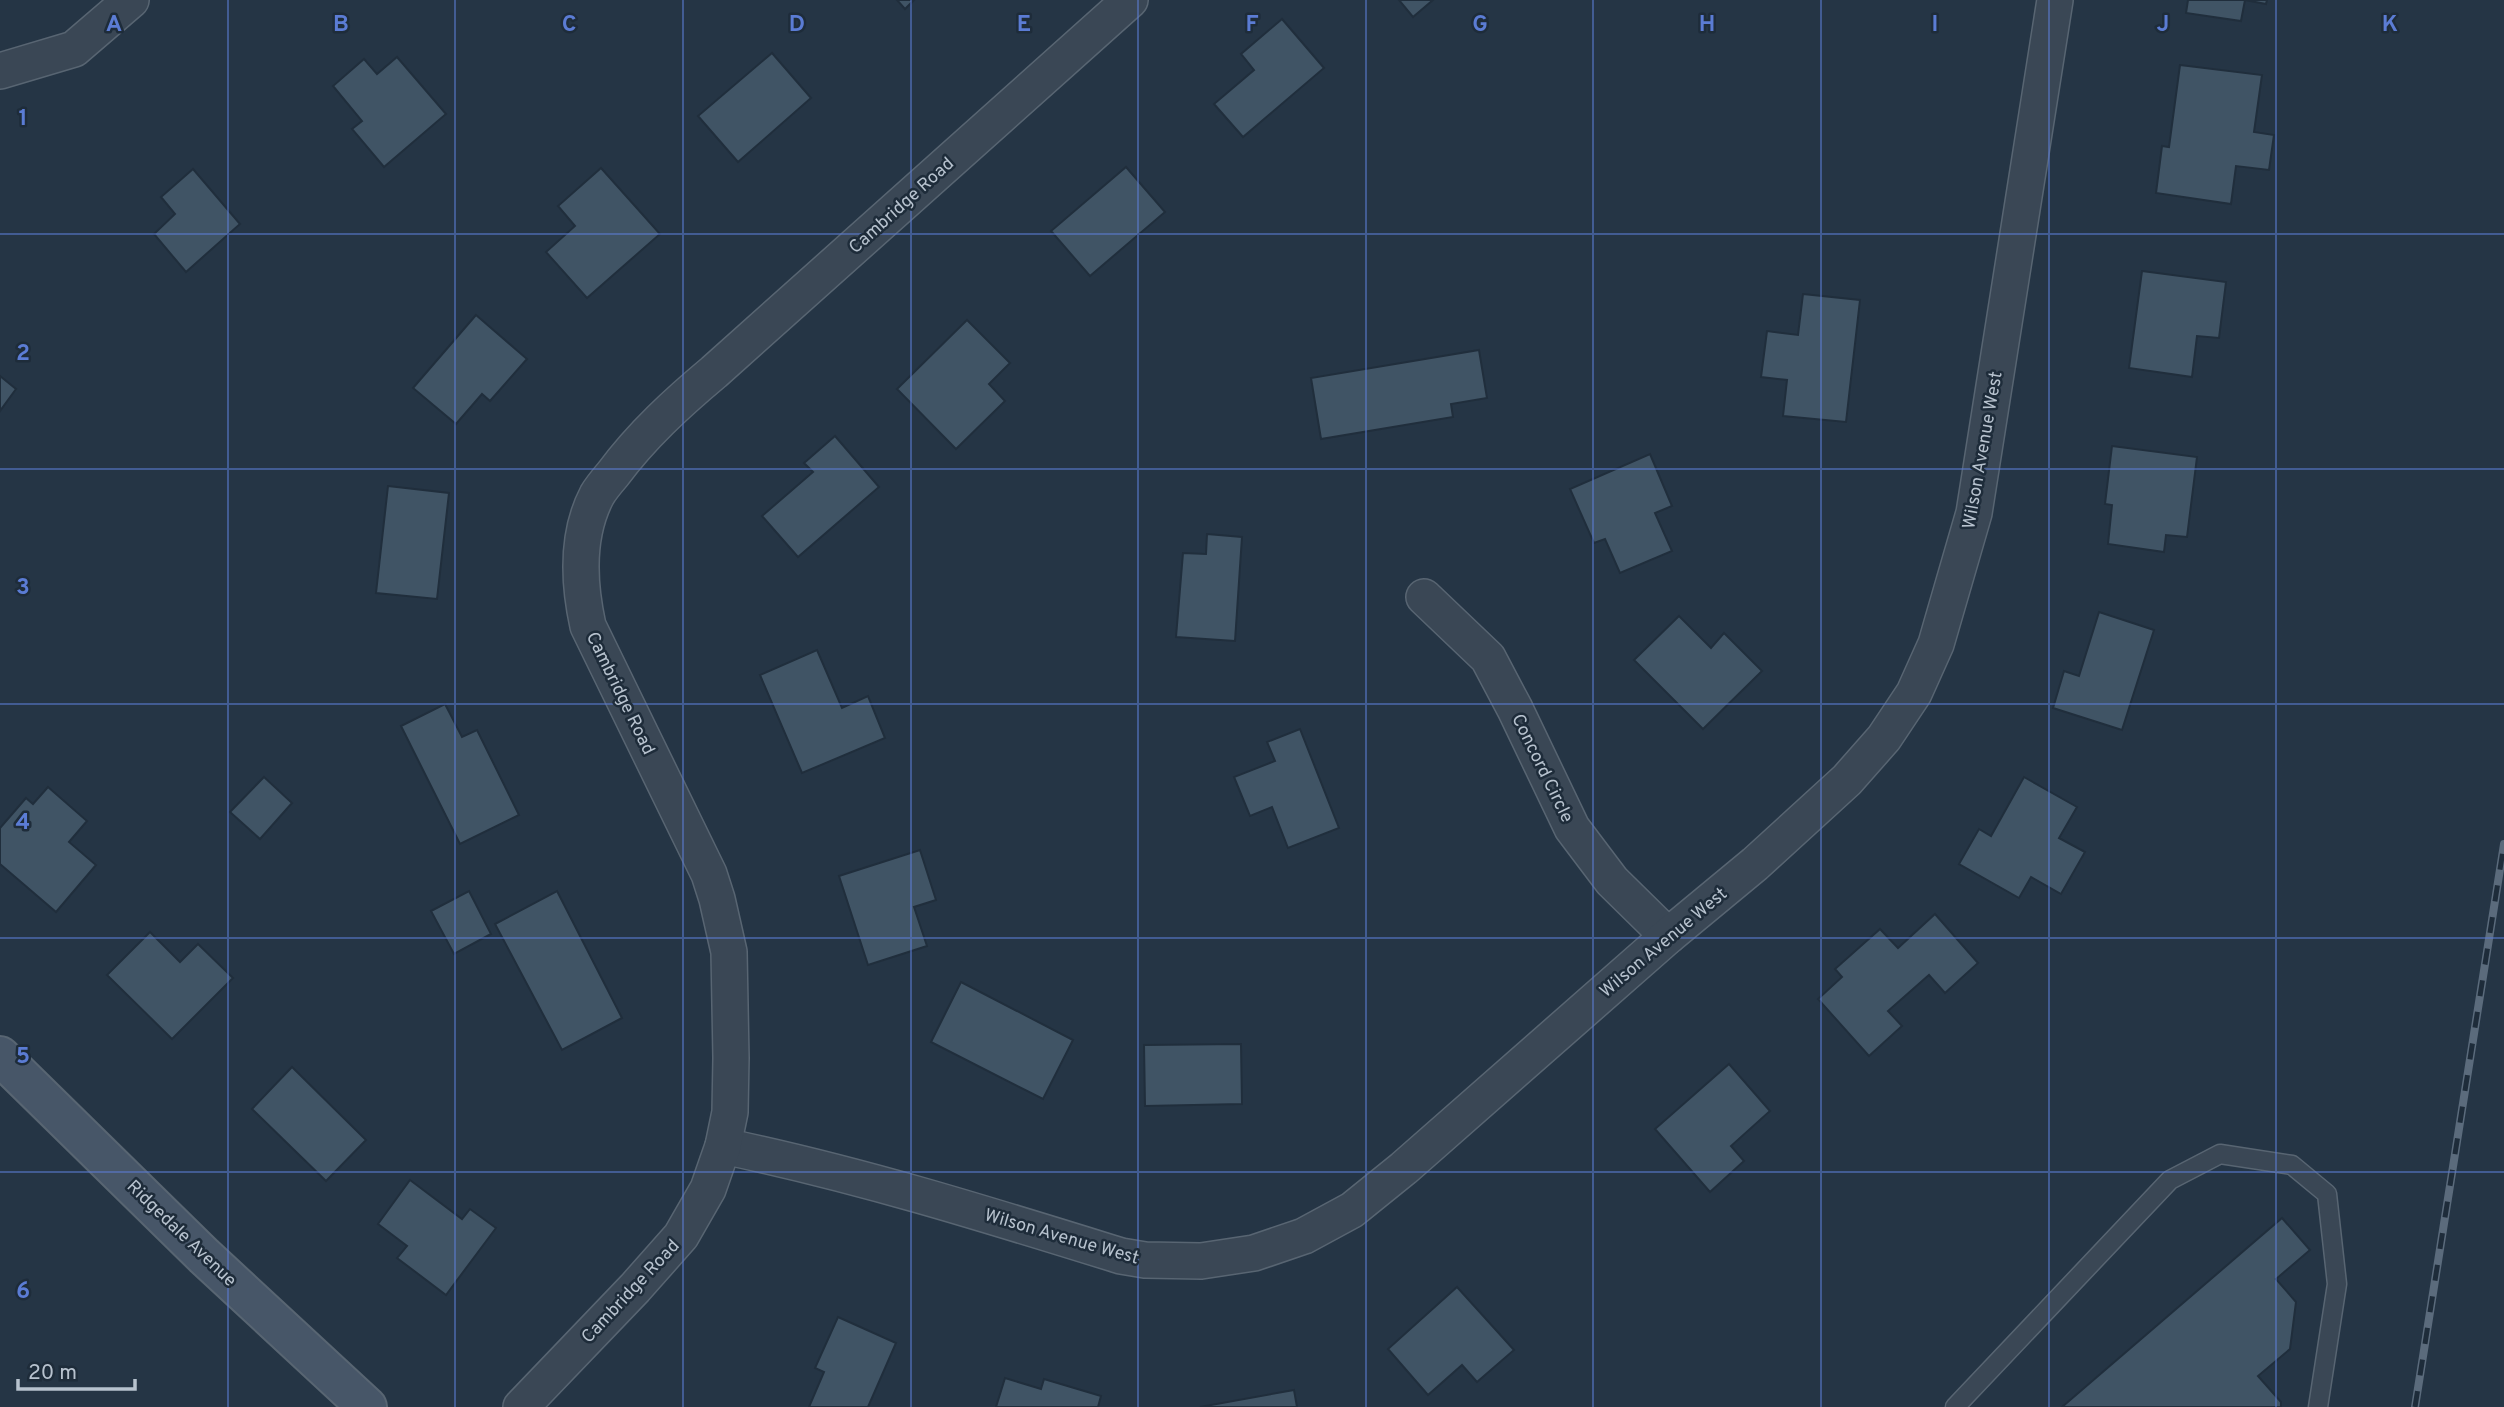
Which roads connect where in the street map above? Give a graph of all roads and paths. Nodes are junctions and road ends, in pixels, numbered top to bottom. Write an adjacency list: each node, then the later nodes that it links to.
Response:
1 (131, 0): 4 (street)
2 (1130, 0): 8 (street, Cambridge Road)
3 (2055, 0): 6 (street, Wilson Avenue West)
4 (0, 71)
5 (1424, 597): 6 (street, Concord Circle)
6 (1668, 936): 8 (street, Wilson Avenue West)
7 (0, 1056): 9 (main road, Ridgedale Avenue)
8 (723, 1146): 10 (street, Cambridge Road)
9 (367, 1407)
10 (521, 1407)
11 (1955, 1407): 12 (lane)
12 (2318, 1407)

